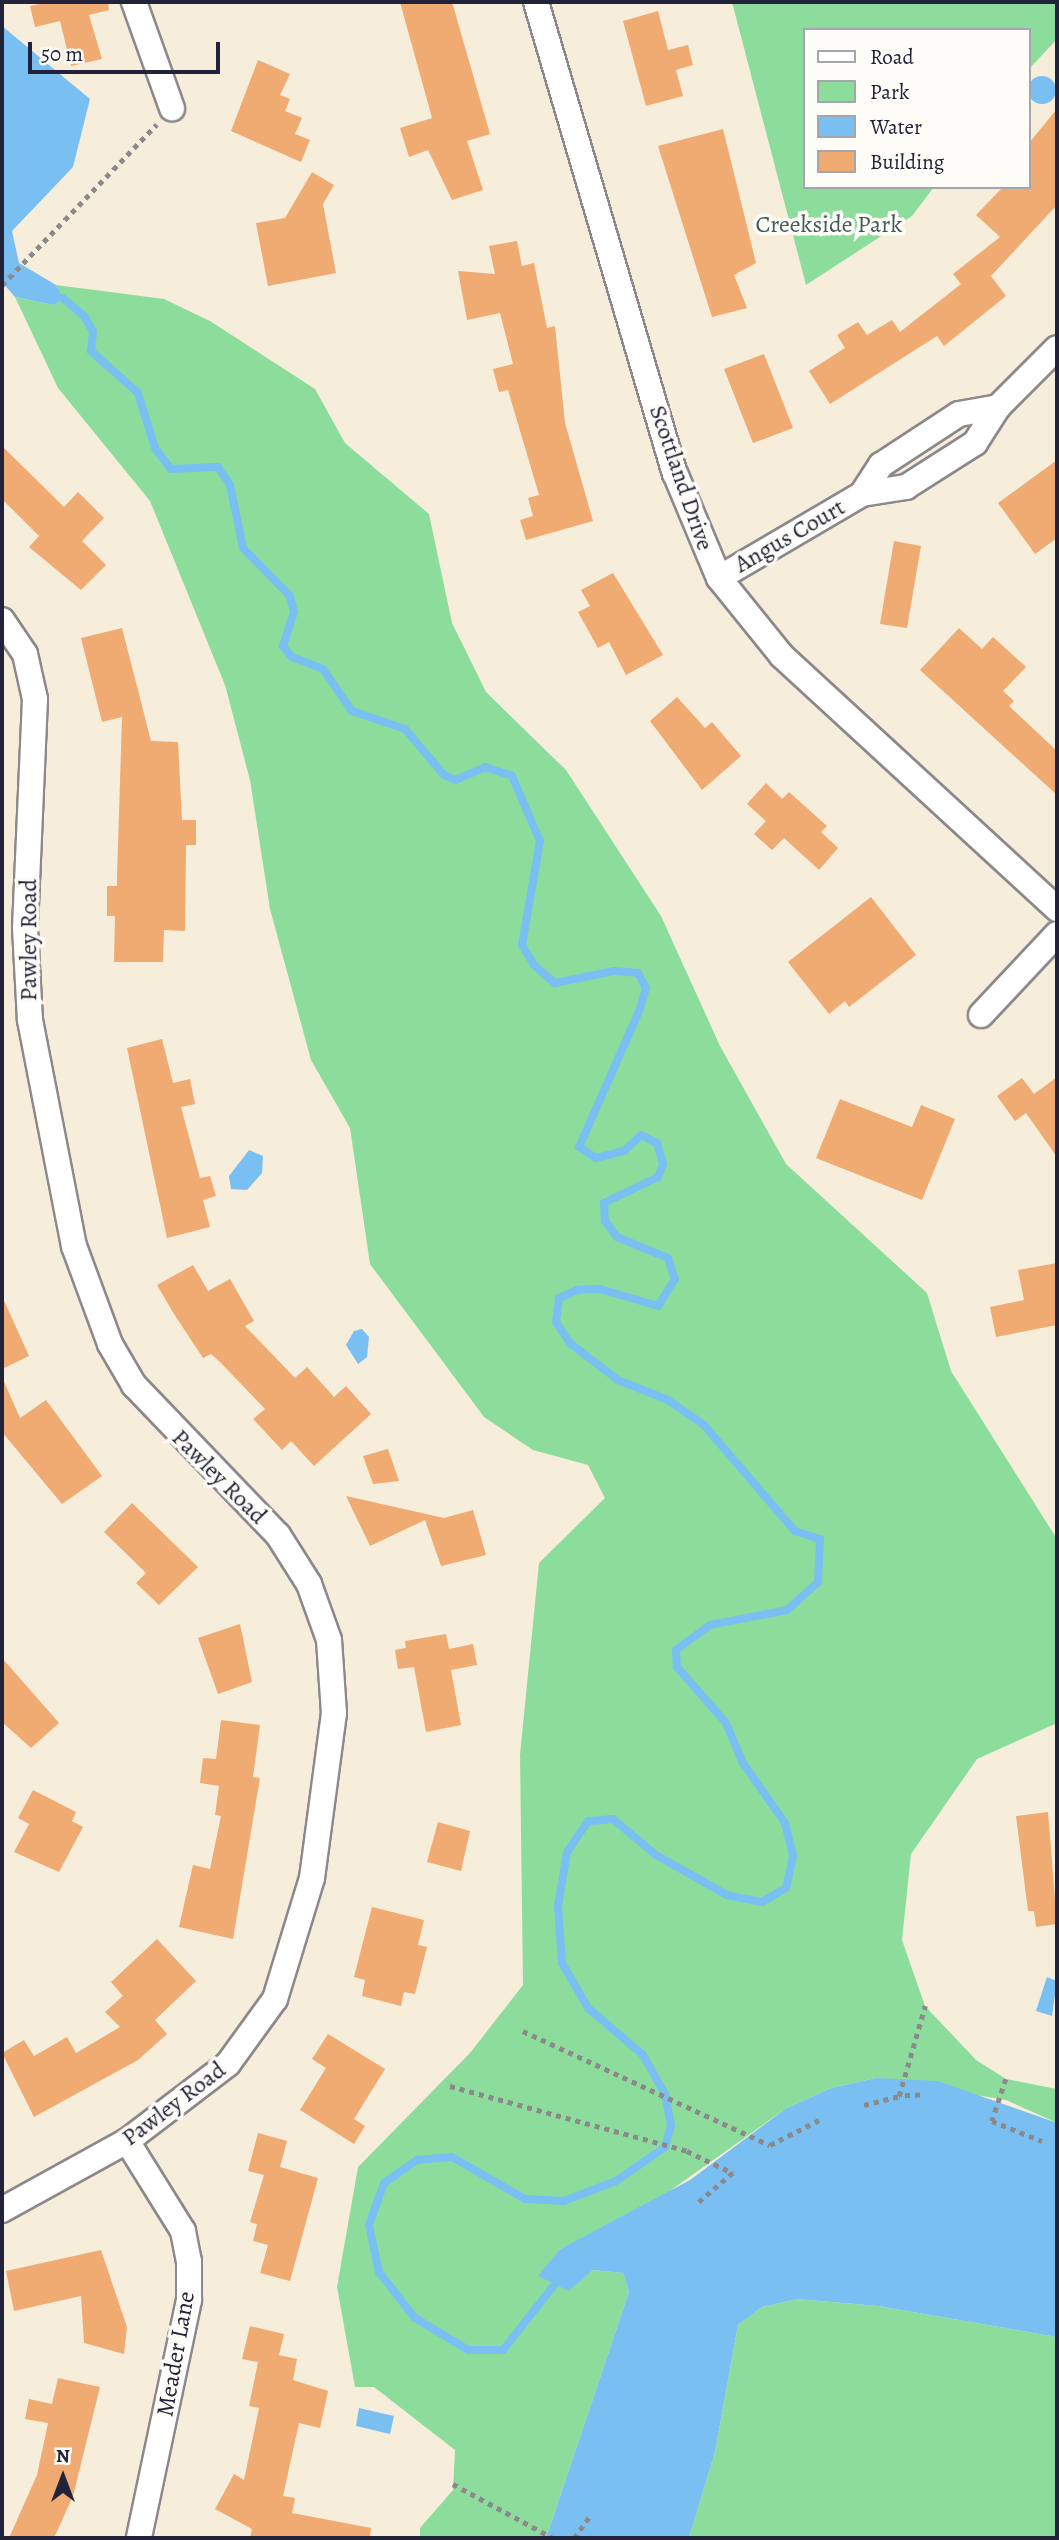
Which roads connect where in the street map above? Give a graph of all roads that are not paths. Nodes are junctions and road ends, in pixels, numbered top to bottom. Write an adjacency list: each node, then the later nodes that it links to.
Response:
1 (134, 2): 3 (street)
2 (536, 2): 7 (street, Scottland Drive)
3 (172, 108)
4 (1057, 348): 5 (street, Angus Court)
5 (998, 407): 6 (street, Angus Court); 6 (street, Angus Court)
6 (862, 494): 7 (street, Angus Court)
7 (719, 578): 9 (street, Scottland Drive)
8 (2, 620): 12 (street, Pawley Road)
9 (1057, 909)
10 (1057, 934): 11 (street)
11 (981, 1015)
12 (127, 2141): 13 (street, Pawley Road); 14 (street, Meader Lane)
13 (2, 2210)
14 (139, 2538)

